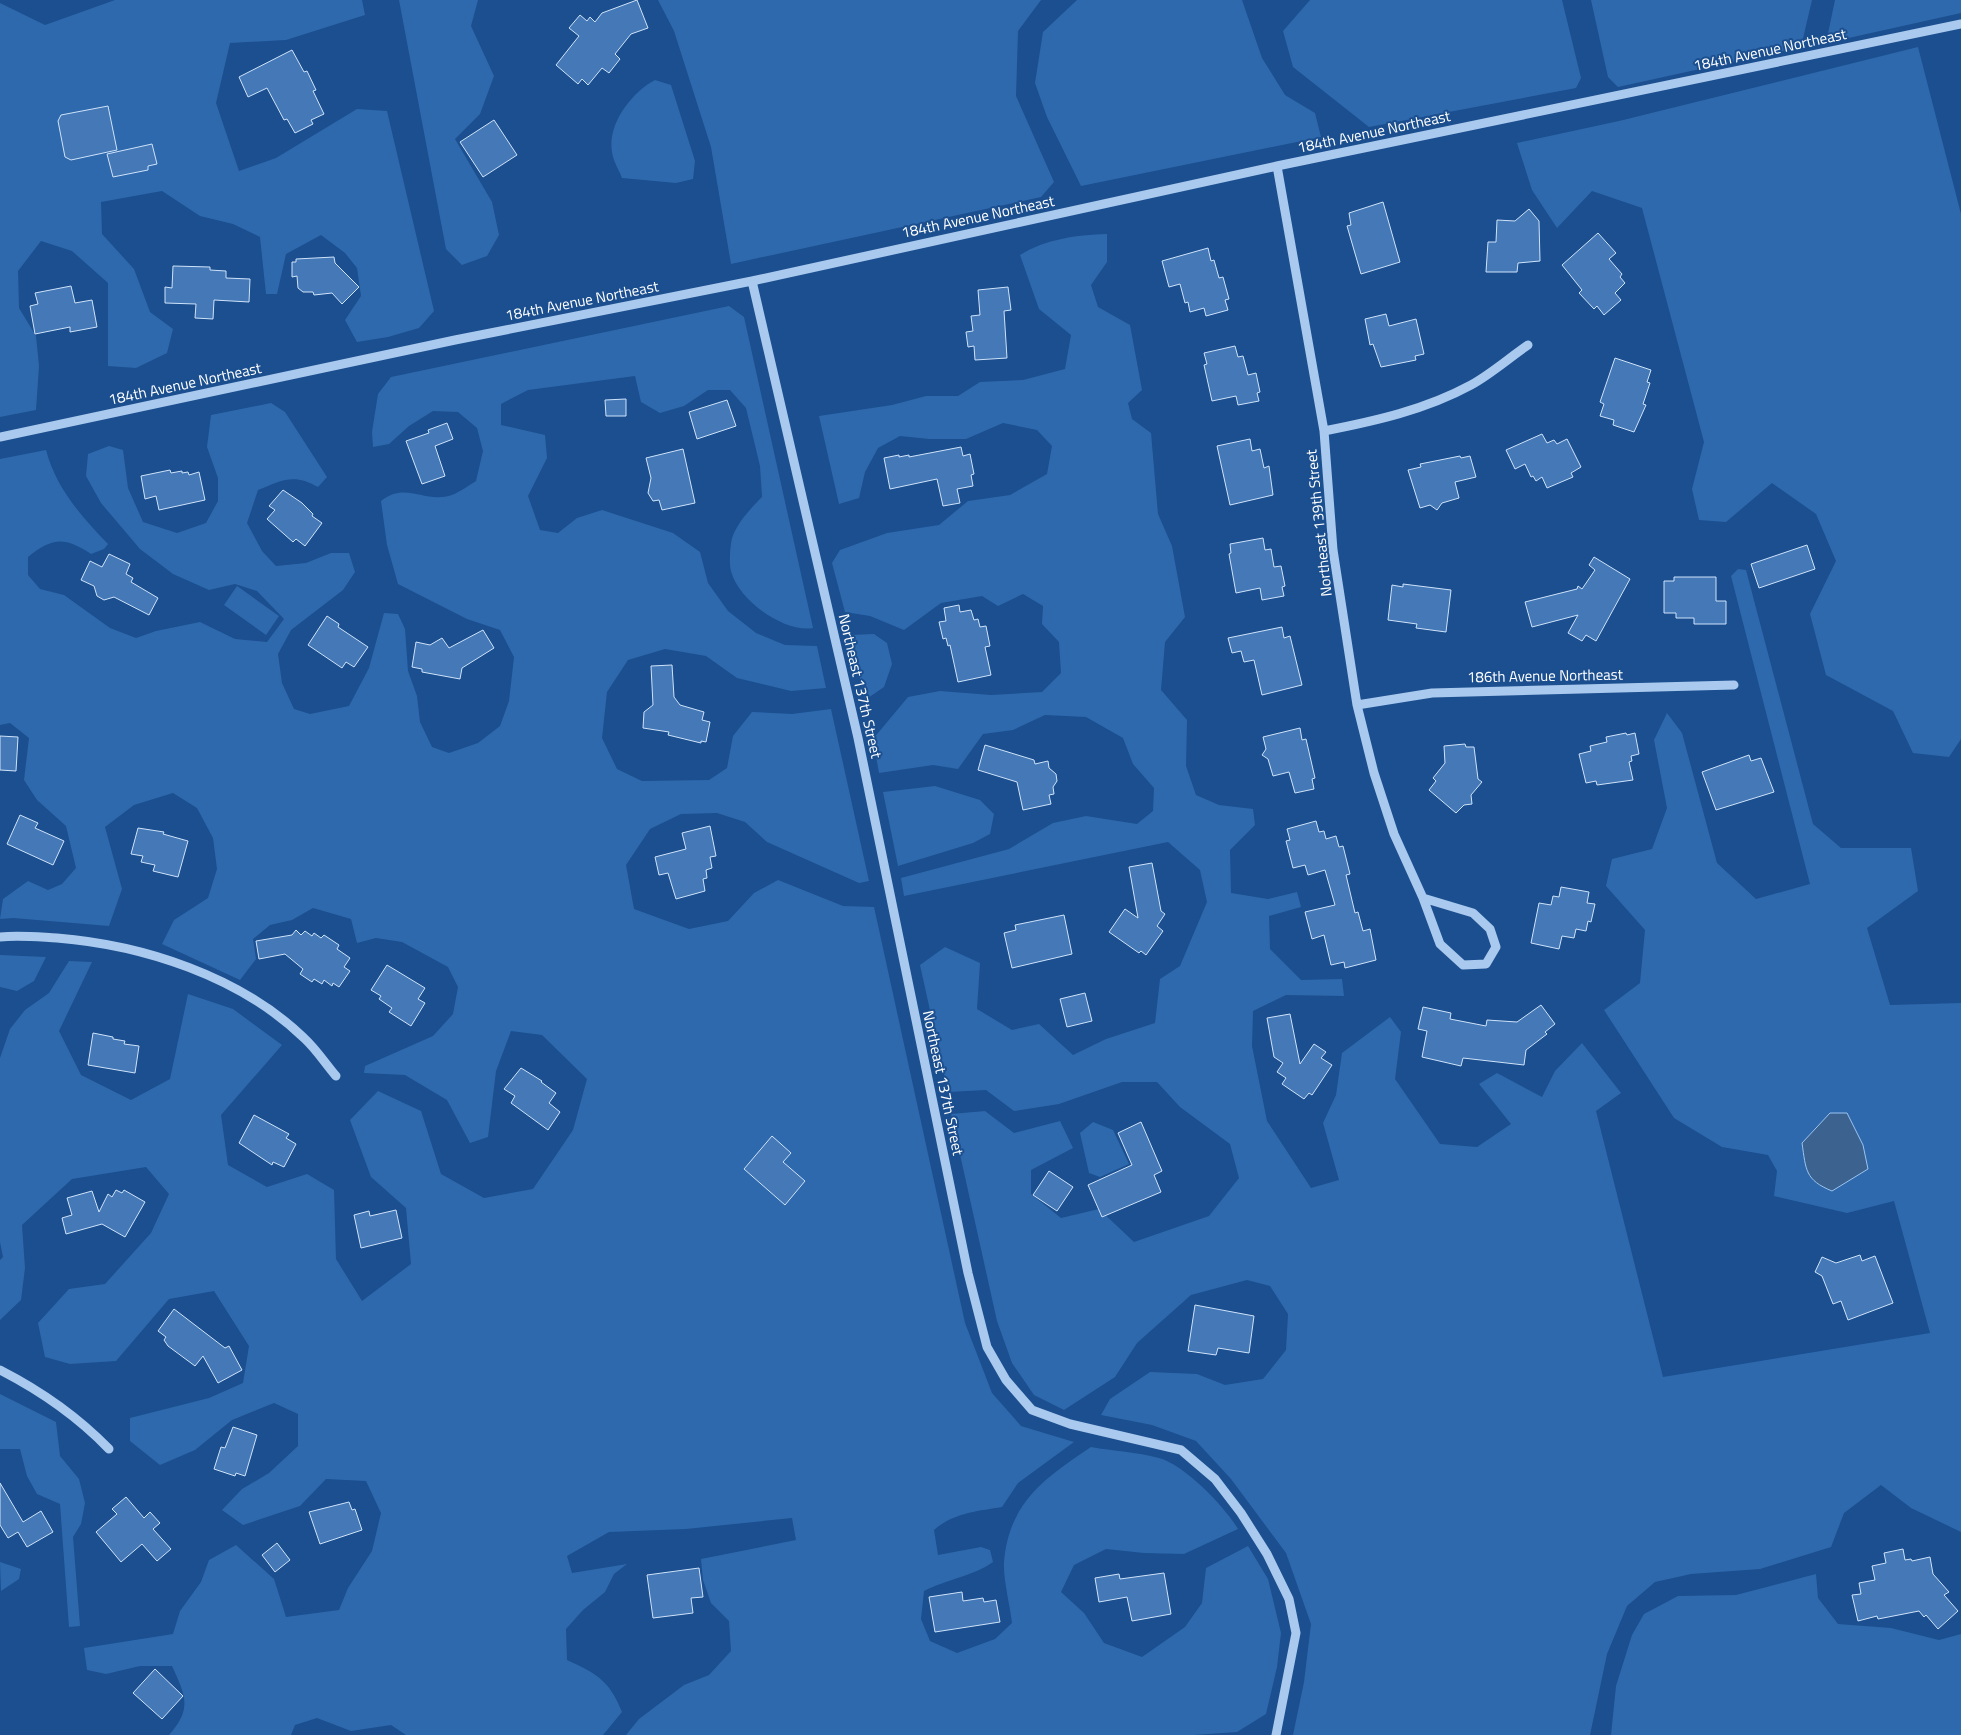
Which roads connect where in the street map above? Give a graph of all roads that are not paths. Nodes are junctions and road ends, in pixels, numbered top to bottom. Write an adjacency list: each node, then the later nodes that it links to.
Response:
1 (1961, 24): 2 (street, 184th Avenue Northeast)
2 (1277, 166): 3 (street, 184th Avenue Northeast); 5 (street, Northeast 139th Street)
3 (752, 280): 6 (street, 184th Avenue Northeast); 14 (street, Northeast 137th Street)
4 (1528, 345): 5 (street)
5 (1324, 431): 8 (street, Northeast 139th Street)
6 (0, 437)
7 (1734, 685): 8 (street, 186th Avenue Northeast)
8 (1357, 705): 9 (street, Northeast 139th Street)
9 (1423, 898): 9 (street, Northeast 139th Street)
10 (0, 937): 11 (street)
11 (336, 1076)
12 (0, 1370): 13 (street)
13 (109, 1449)
14 (1276, 1735)

